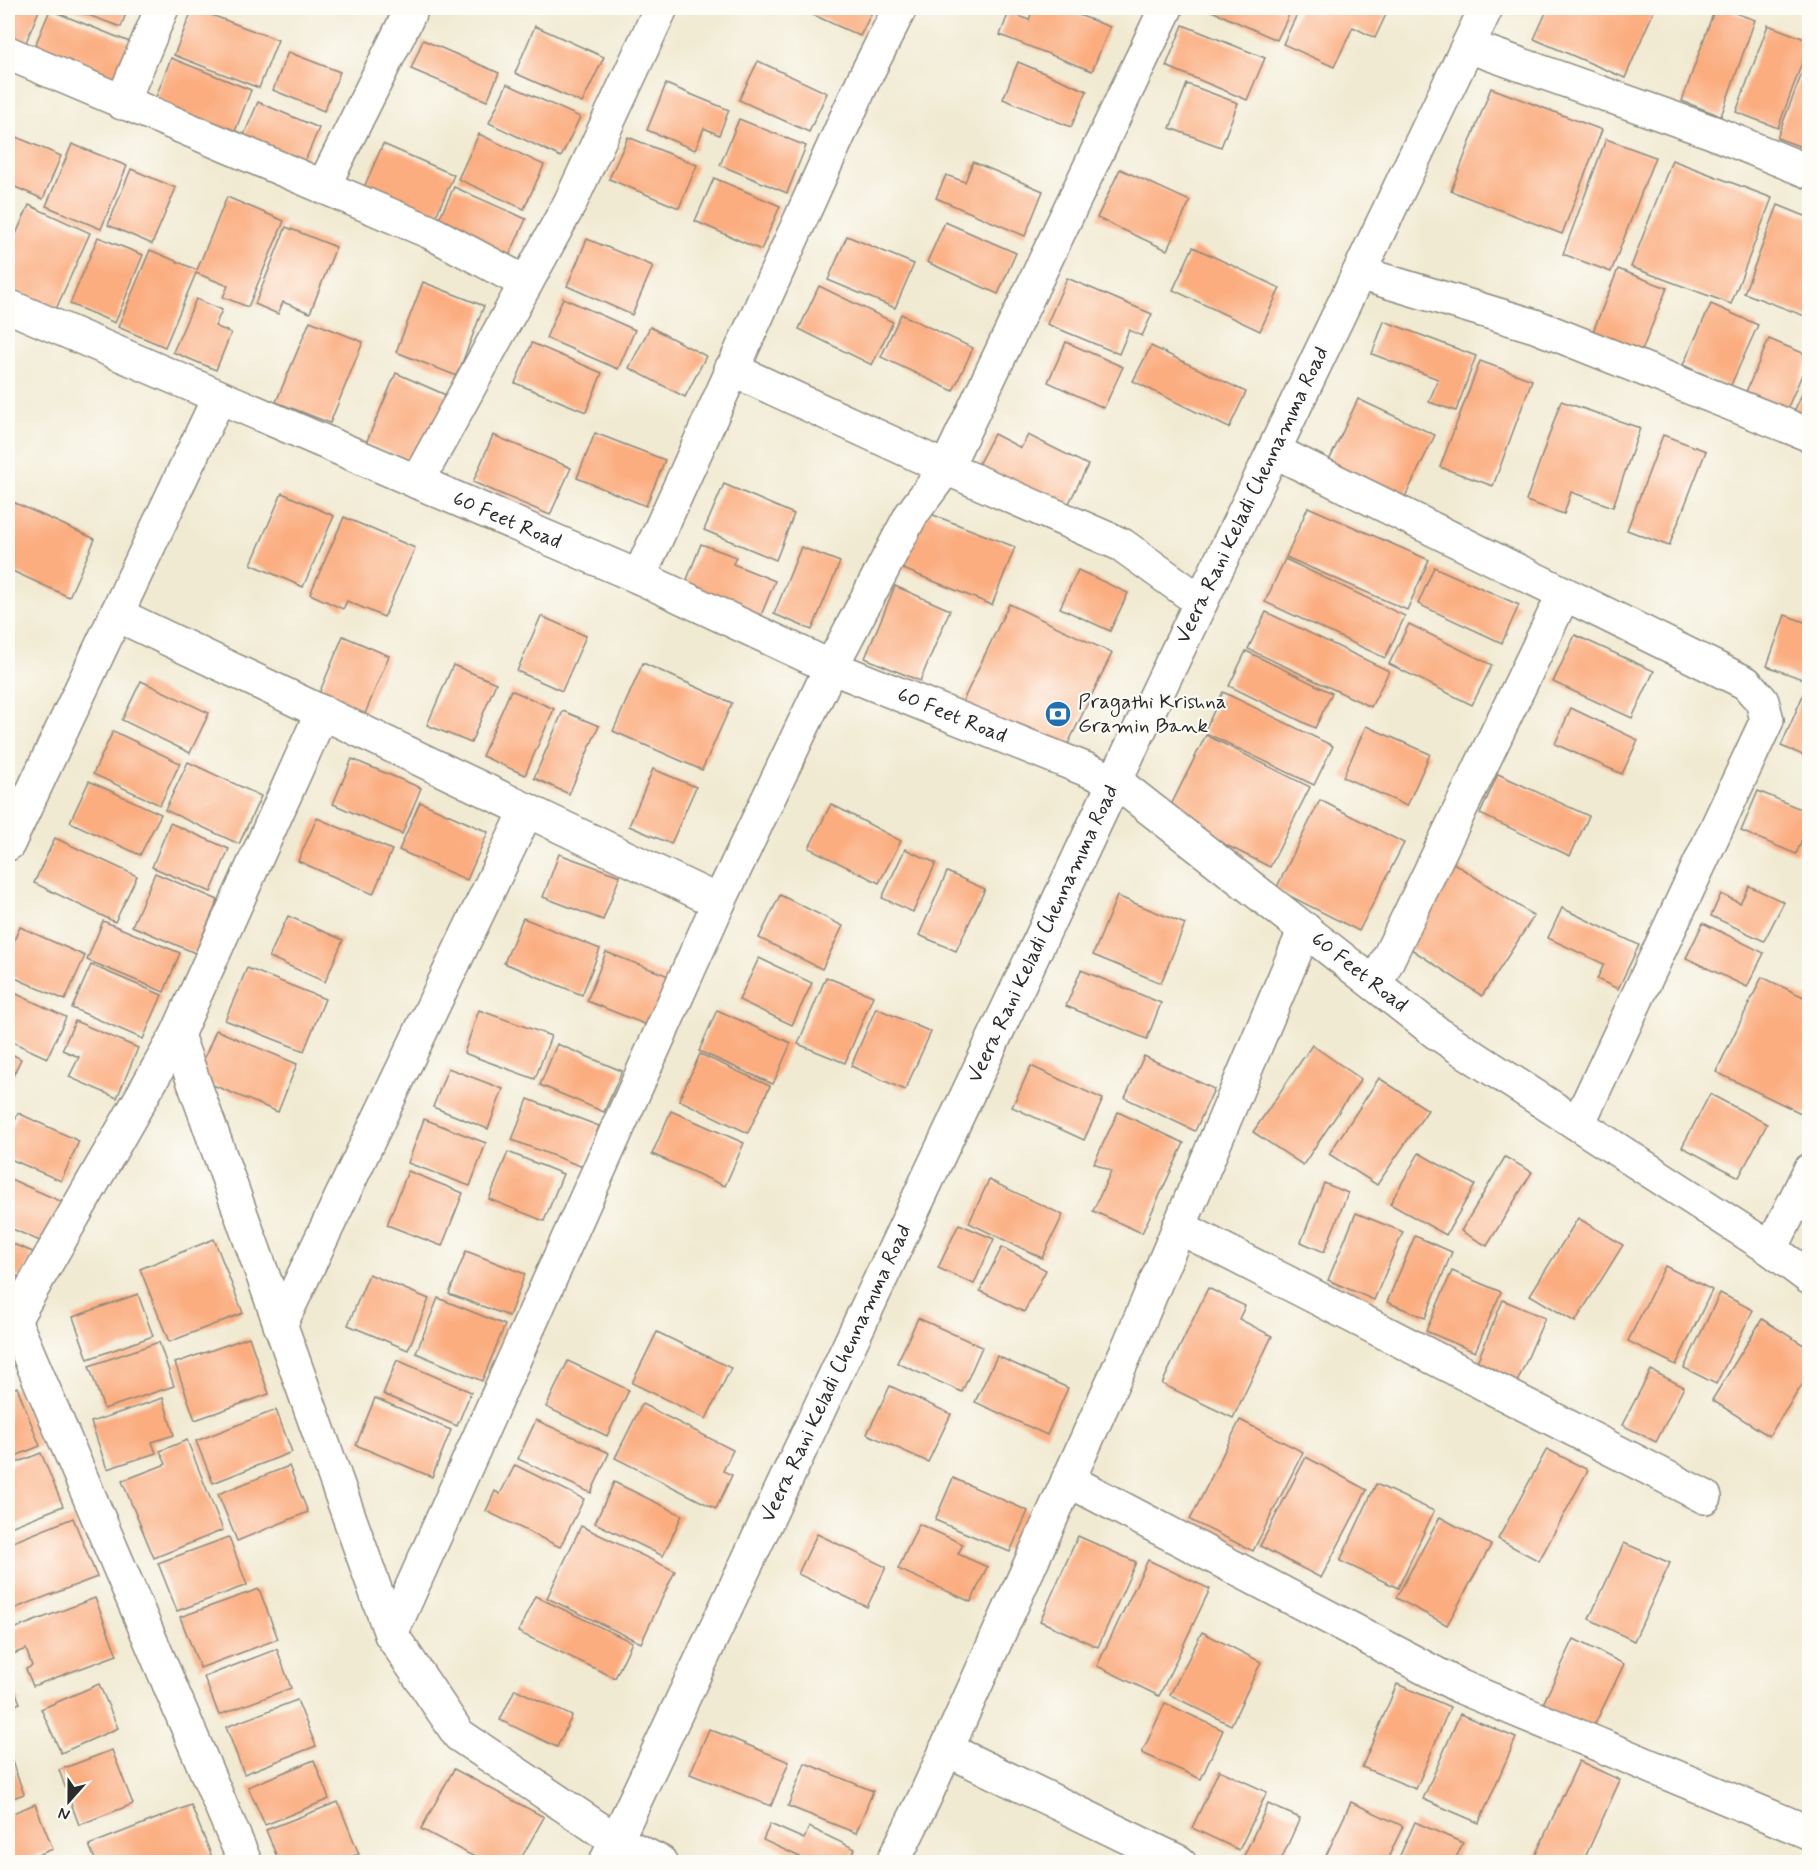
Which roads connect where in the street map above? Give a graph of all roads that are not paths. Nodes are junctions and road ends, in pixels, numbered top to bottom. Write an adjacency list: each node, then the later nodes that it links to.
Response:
1 (162, 8): 9 (street)
2 (412, 8): 11 (street)
3 (661, 8): 13 (street)
4 (900, 8): 15 (street)
5 (1166, 8): 19 (street)
6 (1486, 8): 7 (street, Veera Rani Keladi Chennamma Road)
7 (1468, 46): 10 (street); 12 (street, Veera Rani Keladi Chennamma Road)
8 (8, 53): 9 (street)
9 (122, 103): 11 (street)
10 (1809, 172)
11 (323, 187): 13 (street)
12 (1359, 273): 17 (street); 18 (street, Veera Rani Keladi Chennamma Road)
13 (526, 283): 20 (street)
14 (8, 306): 16 (street, 60 Feet Road)
15 (731, 369): 19 (street); 21 (street)
16 (219, 397): 20 (street, 60 Feet Road); 24 (street)
17 (1809, 435)
18 (1274, 451): 22 (street); 23 (street, Veera Rani Keladi Chennamma Road)
19 (946, 468): 23 (street); 25 (street)
20 (417, 482): 21 (street, 60 Feet Road)
21 (639, 577): 25 (street, 60 Feet Road)
22 (1564, 594): 32 (street); 34 (street)
23 (1201, 602): 27 (street, Veera Rani Keladi Chennamma Road)
24 (116, 614): 26 (street); 29 (street)
25 (831, 667): 27 (street, 60 Feet Road); 30 (street)
26 (322, 712): 28 (street); 33 (street)
27 (1115, 781): 31 (street, 60 Feet Road); 46 (street, Veera Rani Keladi Chennamma Road)
28 (528, 810): 30 (street); 40 (street)
29 (8, 844)
30 (719, 902): 43 (street)
31 (1305, 929): 32 (street, 60 Feet Road); 36 (street)
32 (1376, 984): 34 (street, 60 Feet Road)
33 (177, 1035): 39 (street); 40 (street)
34 (1578, 1124): 37 (street, 60 Feet Road)
35 (1809, 1170): 37 (street)
36 (1179, 1227): 41 (street); 42 (street)
37 (1771, 1249): 38 (street, 60 Feet Road)
38 (1809, 1278)
39 (11, 1318): 47 (street)
40 (280, 1325): 43 (street)
41 (1068, 1480): 44 (street); 45 (street)
42 (1705, 1497)
43 (391, 1634): 46 (street)
44 (946, 1749): 49 (street); 50 (street)
45 (1809, 1833)
46 (612, 1852): 48 (street)
47 (245, 1863)
48 (660, 1863)
49 (893, 1863)
50 (1179, 1863)

